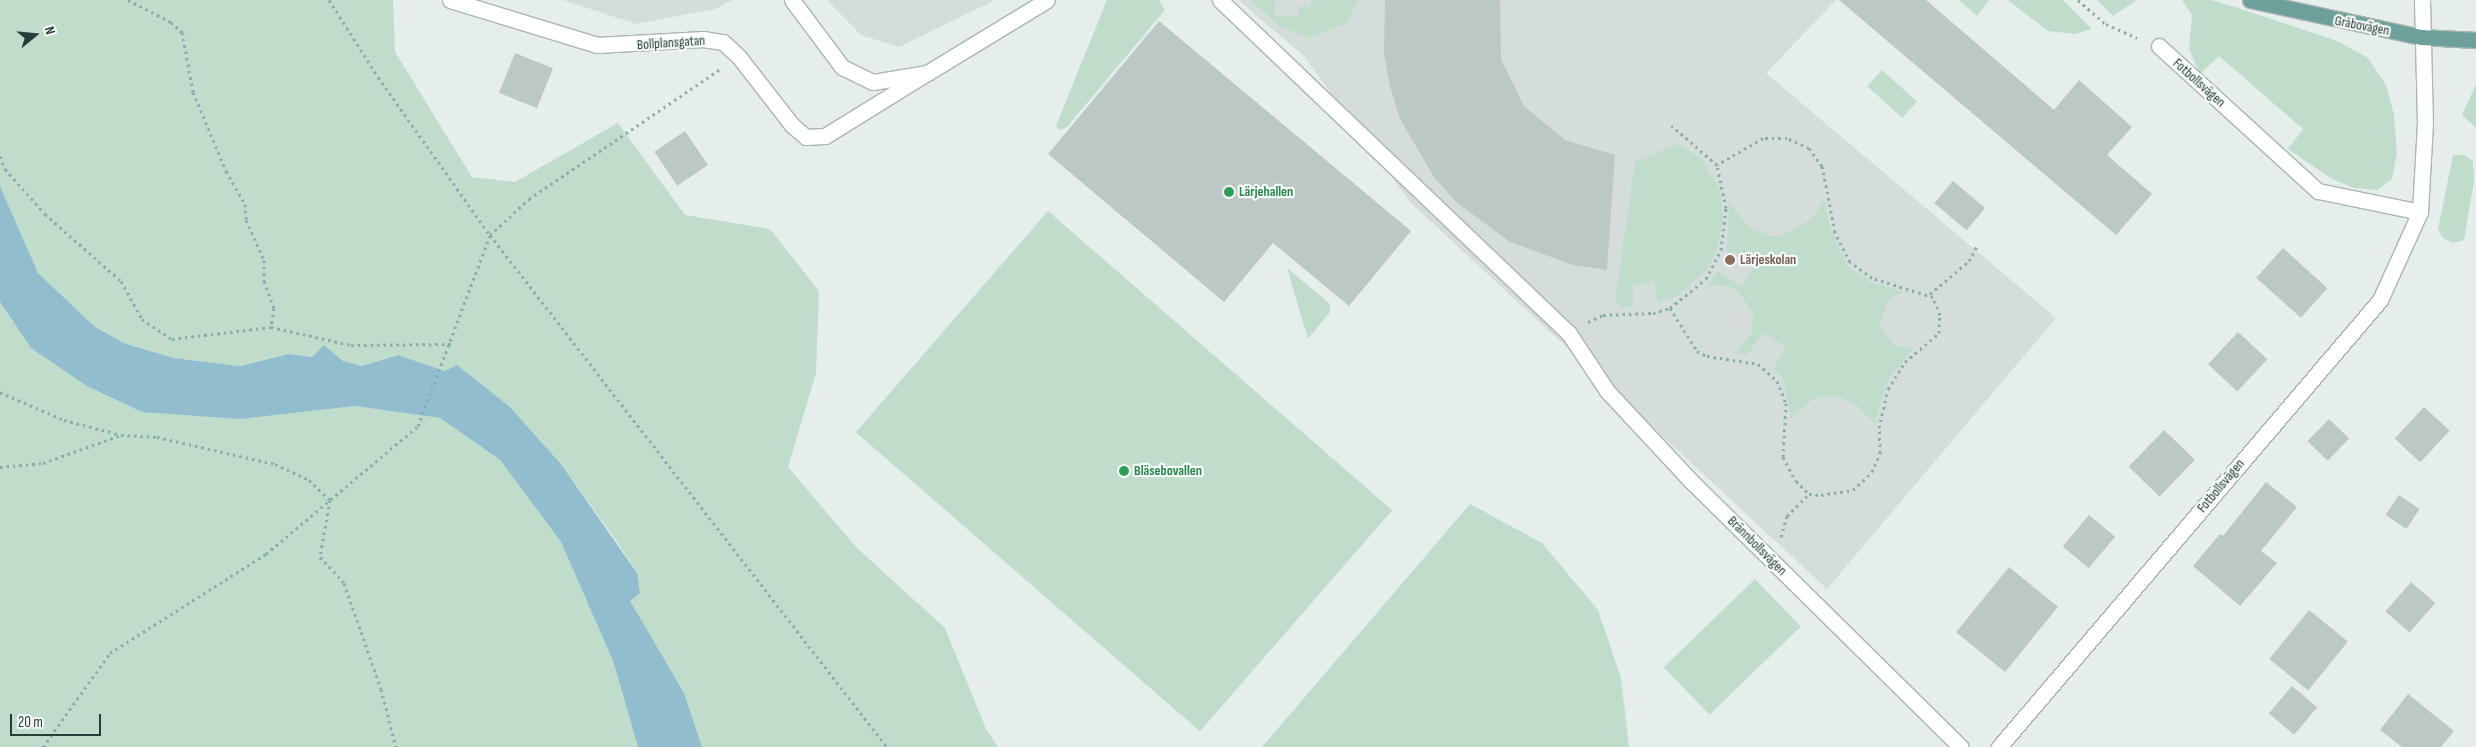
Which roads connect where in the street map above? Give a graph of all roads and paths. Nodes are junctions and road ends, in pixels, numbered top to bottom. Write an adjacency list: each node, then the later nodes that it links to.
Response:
1 (128, 0): 23 (path)
2 (329, 0): 19 (path)
3 (450, 0): 13 (street, Bollplansgatan)
4 (792, 0): 14 (street, Bollplansgatan)
5 (1047, 0): 14 (street, Bollplansgatan)
6 (1220, 0): 24 (street, Brännbollsvägen)
7 (2078, 0): 12 (path)
8 (2250, 0): 10 (main road, Gråbovägen)
9 (2422, 0): 10 (street, Fotbollsvägen)
10 (2421, 37): 11 (main road, Gråbovägen); 18 (street, Fotbollsvägen)
11 (2476, 40)
12 (2159, 46): 18 (street, Fotbollsvägen)
13 (740, 57): 14 (street, Bollplansgatan); 19 (path)
14 (927, 73)
15 (1672, 126): 17 (path)
16 (0, 156): 23 (path)
17 (1717, 165): 21 (path); 22 (path)
18 (2420, 212): 36 (street, Fotbollsvägen)
19 (490, 235): 25 (path); 34 (path)
20 (1977, 246): 21 (path)
21 (1930, 294): 29 (path)
22 (1670, 308): 24 (path); 29 (path)
23 (270, 327): 25 (path)
24 (1568, 332): 31 (street, Brännbollsvägen)
25 (451, 344): 30 (path)
26 (0, 392): 27 (path)
27 (121, 435): 28 (path); 30 (path)
28 (0, 467)
29 (1809, 494): 31 (path)
30 (330, 500): 32 (path); 33 (path)
31 (1773, 561): 35 (street, Brännbollsvägen)
32 (43, 747)
33 (396, 747)
34 (887, 747)
35 (1961, 747)
36 (1999, 747)

